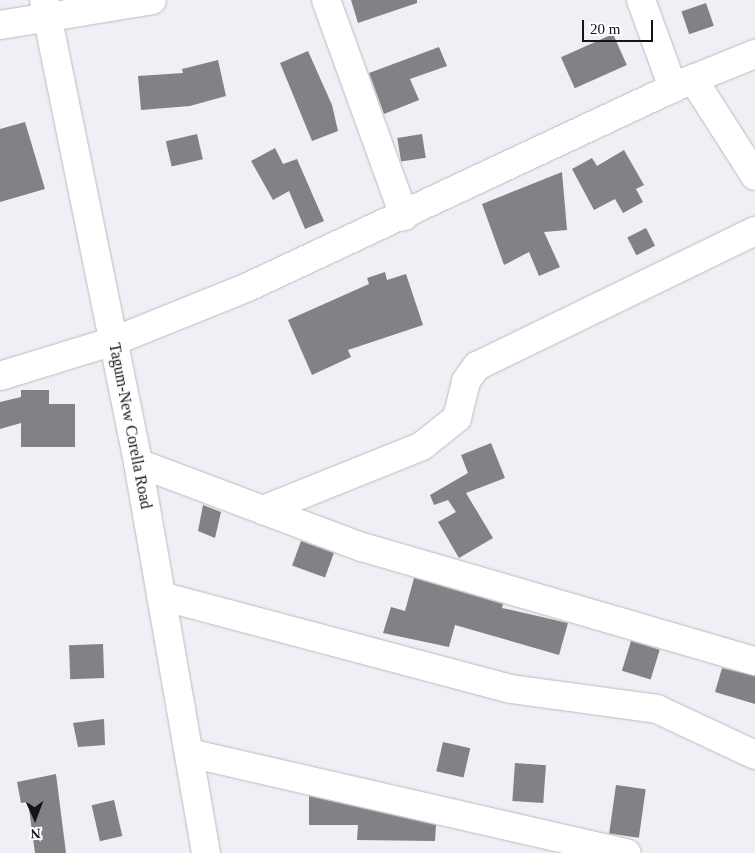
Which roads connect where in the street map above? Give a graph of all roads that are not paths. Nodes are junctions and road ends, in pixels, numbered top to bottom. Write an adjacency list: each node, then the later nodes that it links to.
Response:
1 (152, 0): 4 (street)
2 (326, 0): 9 (street)
3 (641, 0): 7 (street)
4 (46, 10): 5 (street); 11 (street, Tagum-New Corella Road)
5 (0, 25)
6 (755, 54): 7 (street)
7 (683, 83): 8 (street); 9 (street)
8 (755, 176)
9 (404, 216): 11 (street)
10 (755, 231): 14 (street)
11 (114, 340): 12 (street); 13 (street, Tagum-New Corella Road)
12 (0, 376)
13 (138, 463): 14 (street); 15 (street, Tagum-New Corella Road)
14 (263, 510): 16 (street)
15 (161, 596): 17 (street, Tagum-New Corella Road); 18 (street)
16 (755, 661)
17 (189, 753): 19 (street, Tagum-New Corella Road); 20 (street)
18 (755, 755)
19 (206, 853)
20 (627, 853)

